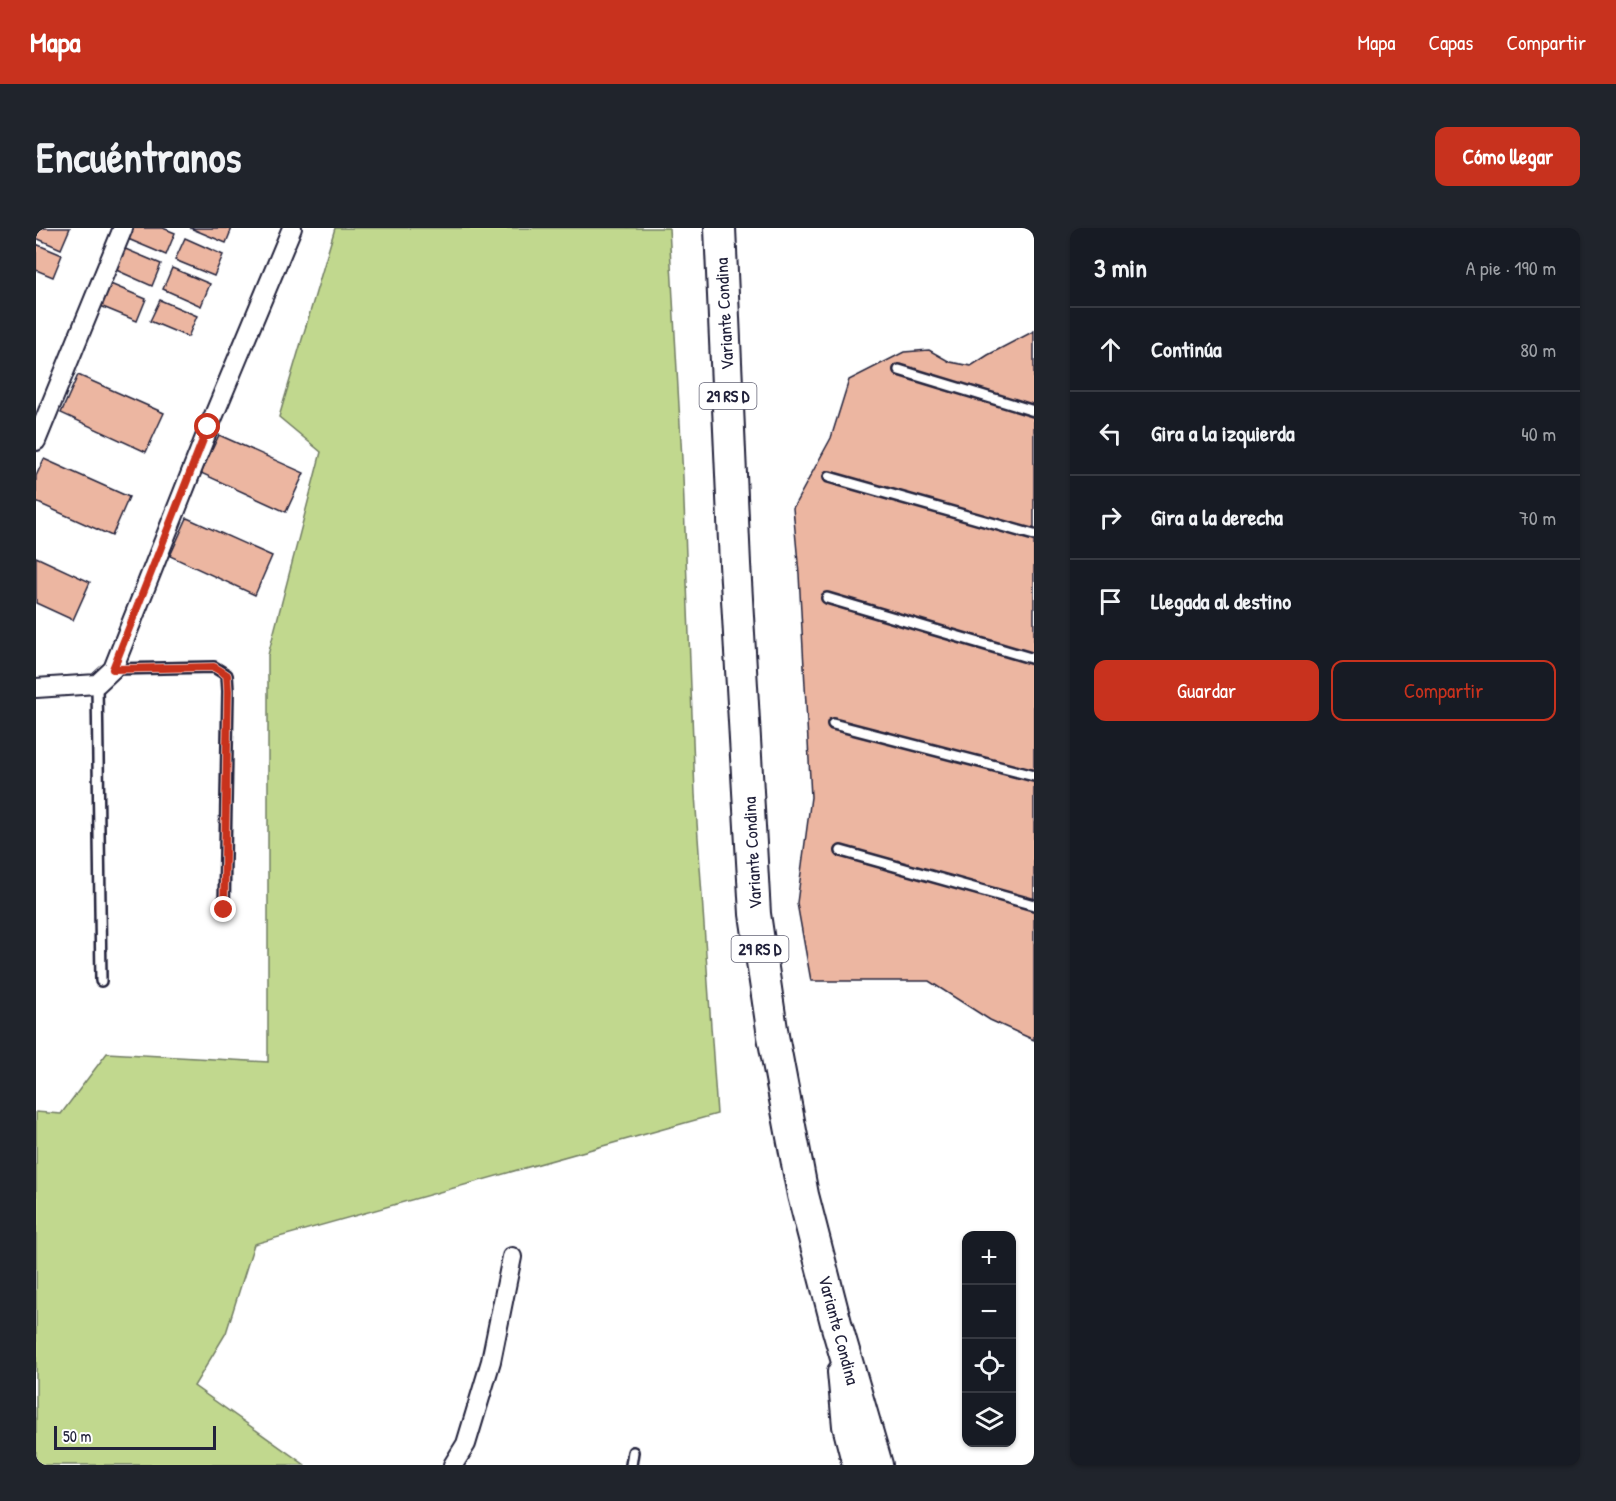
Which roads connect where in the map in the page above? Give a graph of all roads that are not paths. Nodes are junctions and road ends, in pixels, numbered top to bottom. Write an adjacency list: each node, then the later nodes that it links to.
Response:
1 (123, 228): 6 (street)
2 (292, 228): 11 (street)
3 (720, 228): 21 (highway, Variante Condina / 29 RS D)
4 (899, 370): 5 (lane)
5 (1034, 411)
6 (36, 441)
7 (828, 477): 8 (lane)
8 (1034, 535)
9 (827, 598): 10 (lane)
10 (1034, 659)
11 (113, 669): 12 (street); 18 (lane)
12 (97, 684): 13 (street); 19 (lane)
13 (36, 688)
14 (833, 724): 15 (lane)
15 (1034, 776)
16 (841, 851): 17 (lane)
17 (1034, 905)
18 (224, 910)
19 (102, 981)
20 (512, 1257): 24 (street)
21 (837, 1327): 22 (highway, Variante Condina / 29 RS D); 26 (main road)
22 (863, 1418): 27 (highway, Variante Condina / 29 RS D); 28 (street)
23 (633, 1452): 25 (lane)
24 (453, 1465)
25 (631, 1465)
26 (856, 1465)
27 (877, 1465)
28 (890, 1465)

